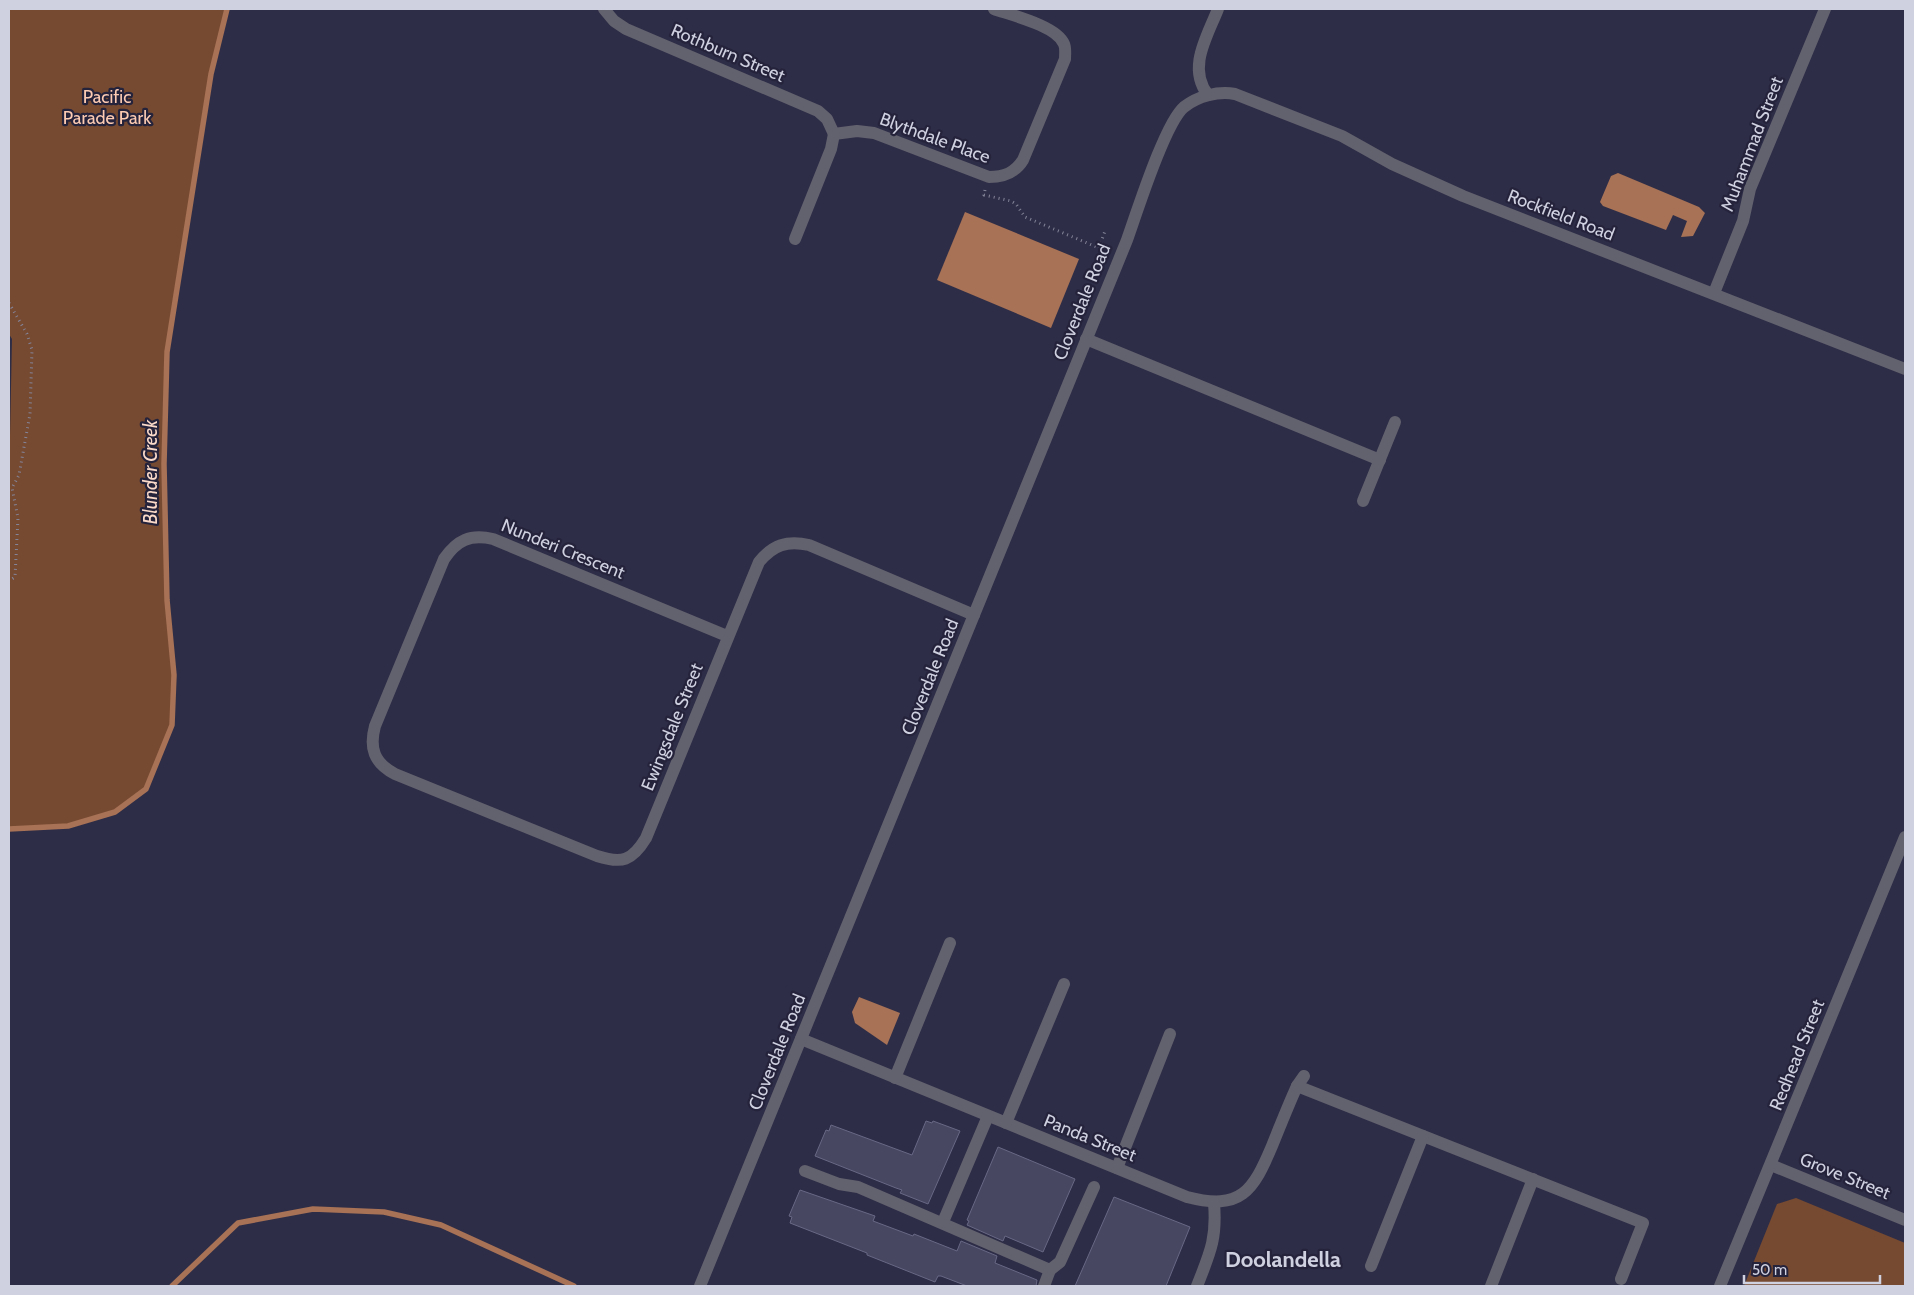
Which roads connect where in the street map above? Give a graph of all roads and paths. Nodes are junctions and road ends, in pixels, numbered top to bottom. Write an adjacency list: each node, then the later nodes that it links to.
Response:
1 (604, 9): 6 (street, Rothburn Street)
2 (994, 9): 7 (street, Blythdale Place)
3 (1218, 9): 5 (street)
4 (1824, 9): 10 (street, Muhammad Street)
5 (1208, 95): 10 (street, Rockfield Road); 12 (street, Cloverdale Road)
6 (834, 134): 7 (street, Blythdale Place); 9 (street)
7 (989, 177): 8 (path)
8 (1105, 231)
9 (795, 239)
10 (1714, 293): 13 (street, Rockfield Road)
11 (9, 303): 17 (path)
12 (1086, 339): 15 (street); 18 (street, Cloverdale Road)
13 (1905, 369)
14 (1395, 422): 15 (street)
15 (1380, 460): 16 (street)
16 (1363, 501)
17 (9, 580)
18 (974, 615): 19 (street, Ewingsdale Street); 25 (street, Cloverdale Road)
19 (727, 636): 20 (street, Nunderi Crescent); 20 (street, Ewingsdale Street)
20 (373, 753)
21 (1905, 837): 30 (street, Redhead Street)
22 (950, 942): 26 (street)
23 (1064, 984): 28 (street)
24 (1170, 1034): 31 (street)
25 (801, 1039): 26 (street, Panda Street); 41 (street, Cloverdale Road)
26 (895, 1078): 27 (street, Panda Street)
27 (988, 1116): 28 (street, Panda Street); 37 (street)
28 (1006, 1123): 31 (street, Panda Street)
29 (1423, 1136): 33 (street); 35 (street, Panda Street); 38 (street)
30 (1770, 1165): 36 (street, Grove Street); 45 (street, Redhead Street)
31 (1117, 1168): 35 (street, Panda Street)
32 (805, 1171): 37 (street)
33 (1533, 1179): 40 (street); 44 (street)
34 (1094, 1187): 39 (street)
35 (1214, 1203): 43 (street)
36 (1904, 1217)
37 (943, 1222): 39 (street)
38 (1371, 1266)
39 (1050, 1270): 42 (street)
40 (1621, 1279)
41 (700, 1286)
42 (1044, 1286)
43 (1197, 1286)
44 (1491, 1286)
45 (1720, 1286)

